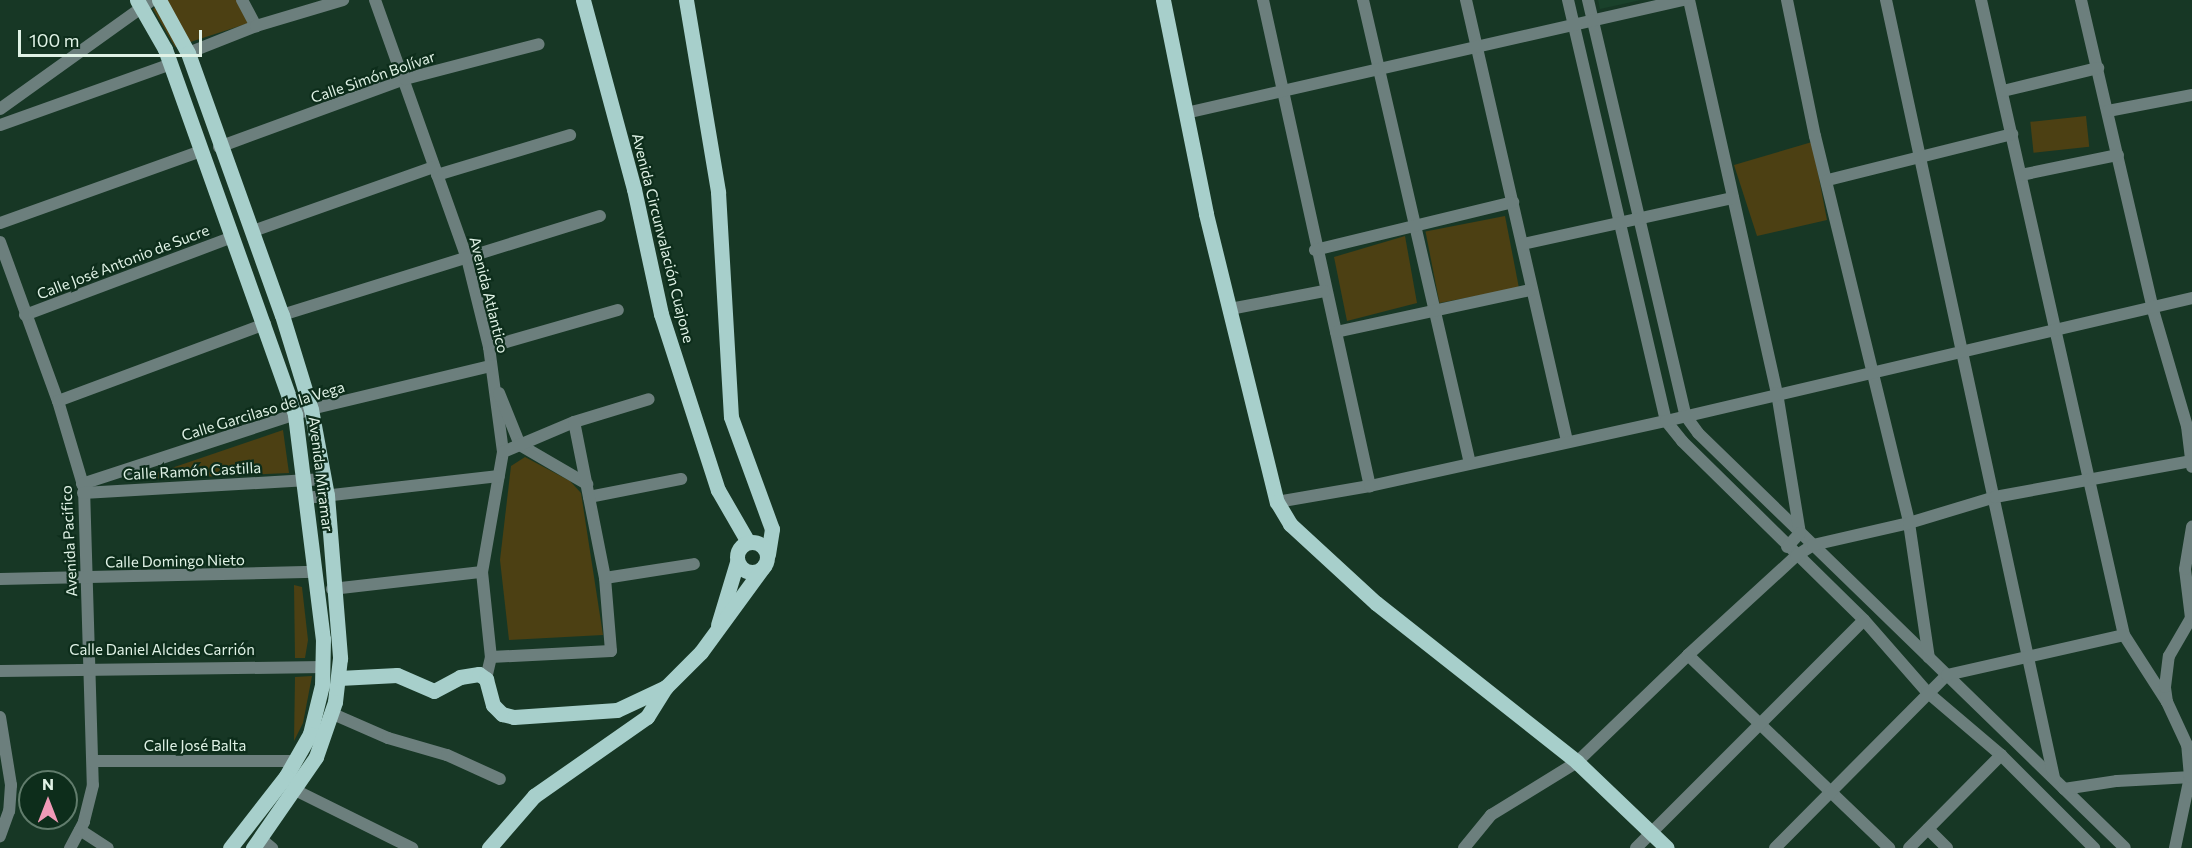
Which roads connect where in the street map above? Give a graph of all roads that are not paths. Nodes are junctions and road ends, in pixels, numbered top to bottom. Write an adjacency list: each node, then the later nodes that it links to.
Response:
1 (159, 0): 25 (main road, Avenida Miramar)
2 (242, 0): 22 (street)
3 (343, 0): 22 (street)
4 (375, 0): 29 (street, Avenida Atlantico)
5 (583, 0): 103 (main road, Avenida Circunvalación Cuajone)
6 (686, 0): 102 (main road)
7 (1163, 0): 35 (main road)
8 (1263, 0): 30 (street)
9 (1363, 0): 28 (street)
10 (1466, 0): 24 (street)
11 (1568, 0): 21 (street)
12 (1588, 0): 20 (street)
13 (1683, 0): 20 (street)
14 (1689, 0): 46 (street)
15 (1787, 0): 45 (street)
16 (1886, 0): 41 (street)
17 (1981, 0): 31 (street)
18 (2081, 0): 27 (street)
19 (143, 2): 26 (main road, Avenida Miramar); 33 (street)
20 (1593, 21): 21 (street); 49 (street)
21 (1574, 25): 24 (street); 51 (street)
22 (256, 26): 25 (street)
23 (539, 44): 29 (street, Calle Simón Bolívar)
24 (1477, 47): 28 (street); 47 (street)
25 (188, 53): 39 (main road, Avenida Miramar)
26 (171, 64): 36 (street); 40 (main road, Avenida Miramar)
27 (2098, 68): 31 (street); 34 (street)
28 (1379, 69): 30 (street); 52 (street)
29 (405, 79): 39 (street, Calle Simón Bolívar); 43 (street, Avenida Atlantico)
30 (1284, 91): 35 (street); 57 (street)
31 (2003, 91): 37 (street)
32 (2192, 95): 34 (street)
33 (0, 109)
34 (2108, 111): 42 (street)
35 (1186, 113): 62 (main road)
36 (0, 124)
37 (2012, 134): 41 (street); 44 (street)
38 (570, 135): 43 (street)
39 (219, 147): 53 (main road, Avenida Miramar)
40 (201, 151): 50 (street); 54 (main road, Avenida Miramar)
41 (1921, 155): 45 (street); 72 (street)
42 (2118, 155): 44 (street); 65 (street)
43 (435, 171): 53 (street); 58 (street, Avenida Atlantico)
44 (2022, 175): 70 (street)
45 (1828, 180): 74 (street)
46 (1733, 198): 49 (street); 75 (street)
47 (1513, 202): 52 (street); 56 (street)
48 (600, 216): 58 (street)
49 (1639, 219): 51 (street); 80 (street)
50 (0, 223)
51 (1620, 223): 56 (street); 81 (street)
52 (1415, 225): 57 (street); 64 (street)
53 (253, 231): 67 (main road, Avenida Miramar)
54 (232, 237): 66 (street, Calle José Antonio de Sucre); 68 (main road, Avenida Miramar)
55 (0, 242): 66 (street, Avenida Pacifico)
56 (1523, 244): 59 (street)
57 (1315, 250): 60 (street)
58 (467, 258): 67 (street); 71 (street, Avenida Atlantico)
59 (1530, 290): 64 (street); 84 (street)
60 (1324, 291): 62 (street); 69 (street)
61 (2192, 298): 65 (street)
62 (1230, 309): 101 (main road)
63 (618, 310): 71 (street)
64 (1435, 310): 69 (street); 87 (street)
65 (2154, 310): 70 (street); 83 (street)
66 (25, 315): 77 (street, Avenida Pacifico)
67 (282, 315): 78 (main road, Avenida Miramar)
68 (265, 324): 77 (street); 79 (main road, Avenida Miramar)
69 (1336, 332): 95 (street)
70 (2053, 332): 72 (street); 93 (street)
71 (489, 347): 73 (street, Avenida Atlantico)
72 (1965, 353): 74 (street); 99 (street)
73 (490, 370): 78 (street, Calle Garcilaso de la Vega); 85 (street); 86 (street, Avenida Atlantico)
74 (1875, 372): 75 (street); 104 (street)
75 (1777, 393): 80 (street); 106 (street)
76 (650, 399): 82 (street)
77 (58, 401): 96 (street, Avenida Pacifico)
78 (311, 409): 79 (street, Calle Garcilaso de la Vega); 90 (main road, Avenida Miramar)
79 (296, 415): 92 (main road, Avenida Miramar); 96 (street, Calle Garcilaso de la Vega)
80 (1685, 415): 81 (street); 106 (street)
81 (1666, 421): 84 (street); 109 (street)
82 (574, 422): 85 (street); 94 (street)
83 (2190, 424): 88 (street)
84 (1567, 441): 87 (street)
85 (520, 445): 86 (street); 94 (street)
86 (503, 452): 89 (street, Avenida Atlantico)
87 (1470, 463): 95 (street)
88 (2191, 463): 93 (street)
89 (499, 476): 97 (street); 114 (street, Avenida Atlantico)
90 (325, 479): 92 (street, Calle Ramón Castilla); 97 (main road, Avenida Miramar)
91 (681, 479): 98 (street)
92 (303, 481): 96 (street, Calle Ramón Castilla); 100 (main road, Avenida Miramar)
93 (2092, 481): 99 (street); 120 (street)
94 (587, 484): 98 (street)
95 (1370, 486): 101 (street)
96 (83, 488): 115 (street, Avenida Pacifico)
97 (327, 495): 100 (street); 118 (main road, Avenida Miramar)
98 (589, 497): 116 (street)
99 (1995, 497): 104 (street); 124 (street)
100 (306, 498): 113 (main road, Avenida Miramar)
101 (1277, 502): 141 (main road)
102 (766, 514): 107 (main road); 111 (main road)
103 (730, 515): 107 (main road, Avenida Circunvalación Cuajone); 110 (main road, Avenida Circunvalación Cuajone)
104 (1909, 523): 108 (street); 125 (street)
105 (2192, 527): 134 (street)
106 (1800, 533): 108 (street); 109 (street)
107 (752, 542): 110 (main road); 111 (main road, Avenida Circunvalación Cuajone)
108 (1814, 545): 109 (street); 125 (street)
109 (1792, 552): 119 (street); 122 (street)
110 (737, 559): 111 (main road); 121 (main road, Avenida Circunvalación Cuajone)
111 (766, 561): 121 (main road, Avenida Circunvalación Cuajone)
112 (694, 564): 116 (street)
113 (315, 572): 115 (street, Calle Domingo Nieto); 126 (main road, Avenida Miramar)
114 (482, 572): 118 (street); 123 (street, Avenida Atlantico)
115 (87, 578): 117 (street, Calle Domingo Nieto); 127 (street, Avenida Pacifico)
116 (605, 578): 123 (street)
117 (0, 579)
118 (332, 589): 130 (main road, Avenida Miramar)
119 (1864, 620): 133 (street); 137 (street)
120 (2124, 634): 124 (street); 134 (street)
121 (714, 636): 132 (main road, Avenida Circunvalación Cuajone)
122 (1688, 655): 137 (street); 141 (street)
123 (491, 657): 131 (street, Avenida Atlantico)
124 (2029, 657): 129 (street); 143 (street)
125 (1929, 658): 129 (street)
126 (324, 667): 127 (street, Calle Daniel Alcides Carrión); 140 (main road, Avenida Miramar)
127 (91, 669): 128 (street, Calle Daniel Alcides Carrión); 139 (street, Avenida Pacifico)
128 (0, 671)
129 (1947, 675): 133 (street); 143 (street)
130 (339, 678): 131 (main road); 135 (main road, Avenida Miramar)
131 (486, 679): 132 (main road)
132 (666, 687): 158 (main road, Avenida Circunvalación Cuajone)
133 (1927, 692): 138 (street); 147 (street)
134 (2167, 702): 142 (street)
135 (333, 714): 144 (street); 146 (main road, Avenida Miramar)
136 (0, 717): 151 (street)
137 (1760, 726): 147 (street); 150 (street)
138 (2001, 755): 148 (street); 165 (street)
139 (93, 761): 140 (street, Calle José Balta); 149 (street, Avenida Pacifico)
140 (296, 761): 156 (main road, Avenida Miramar)
141 (1577, 762): 150 (main road); 153 (street)
142 (2191, 777): 145 (street); 167 (street)
143 (2054, 778): 145 (street)
144 (500, 779)
145 (2064, 789): 166 (street)
146 (294, 790): 152 (main road, Avenida Miramar); 157 (street)
147 (1829, 794): 161 (street); 162 (street)
148 (1928, 829): 163 (street); 164 (street)
149 (80, 830): 154 (street, Avenida Pacifico); 155 (street)
150 (1651, 833): 159 (street); 160 (main road)
151 (0, 836)
152 (262, 844)
153 (1471, 845)
154 (70, 848)
155 (108, 848)
156 (230, 848)
157 (412, 848)
158 (489, 848)
159 (1636, 848)
160 (1667, 848)
161 (1775, 848)
162 (1889, 848)
163 (1909, 848)
164 (1947, 848)
165 (2094, 848)
166 (2125, 848)
167 (2175, 848)

